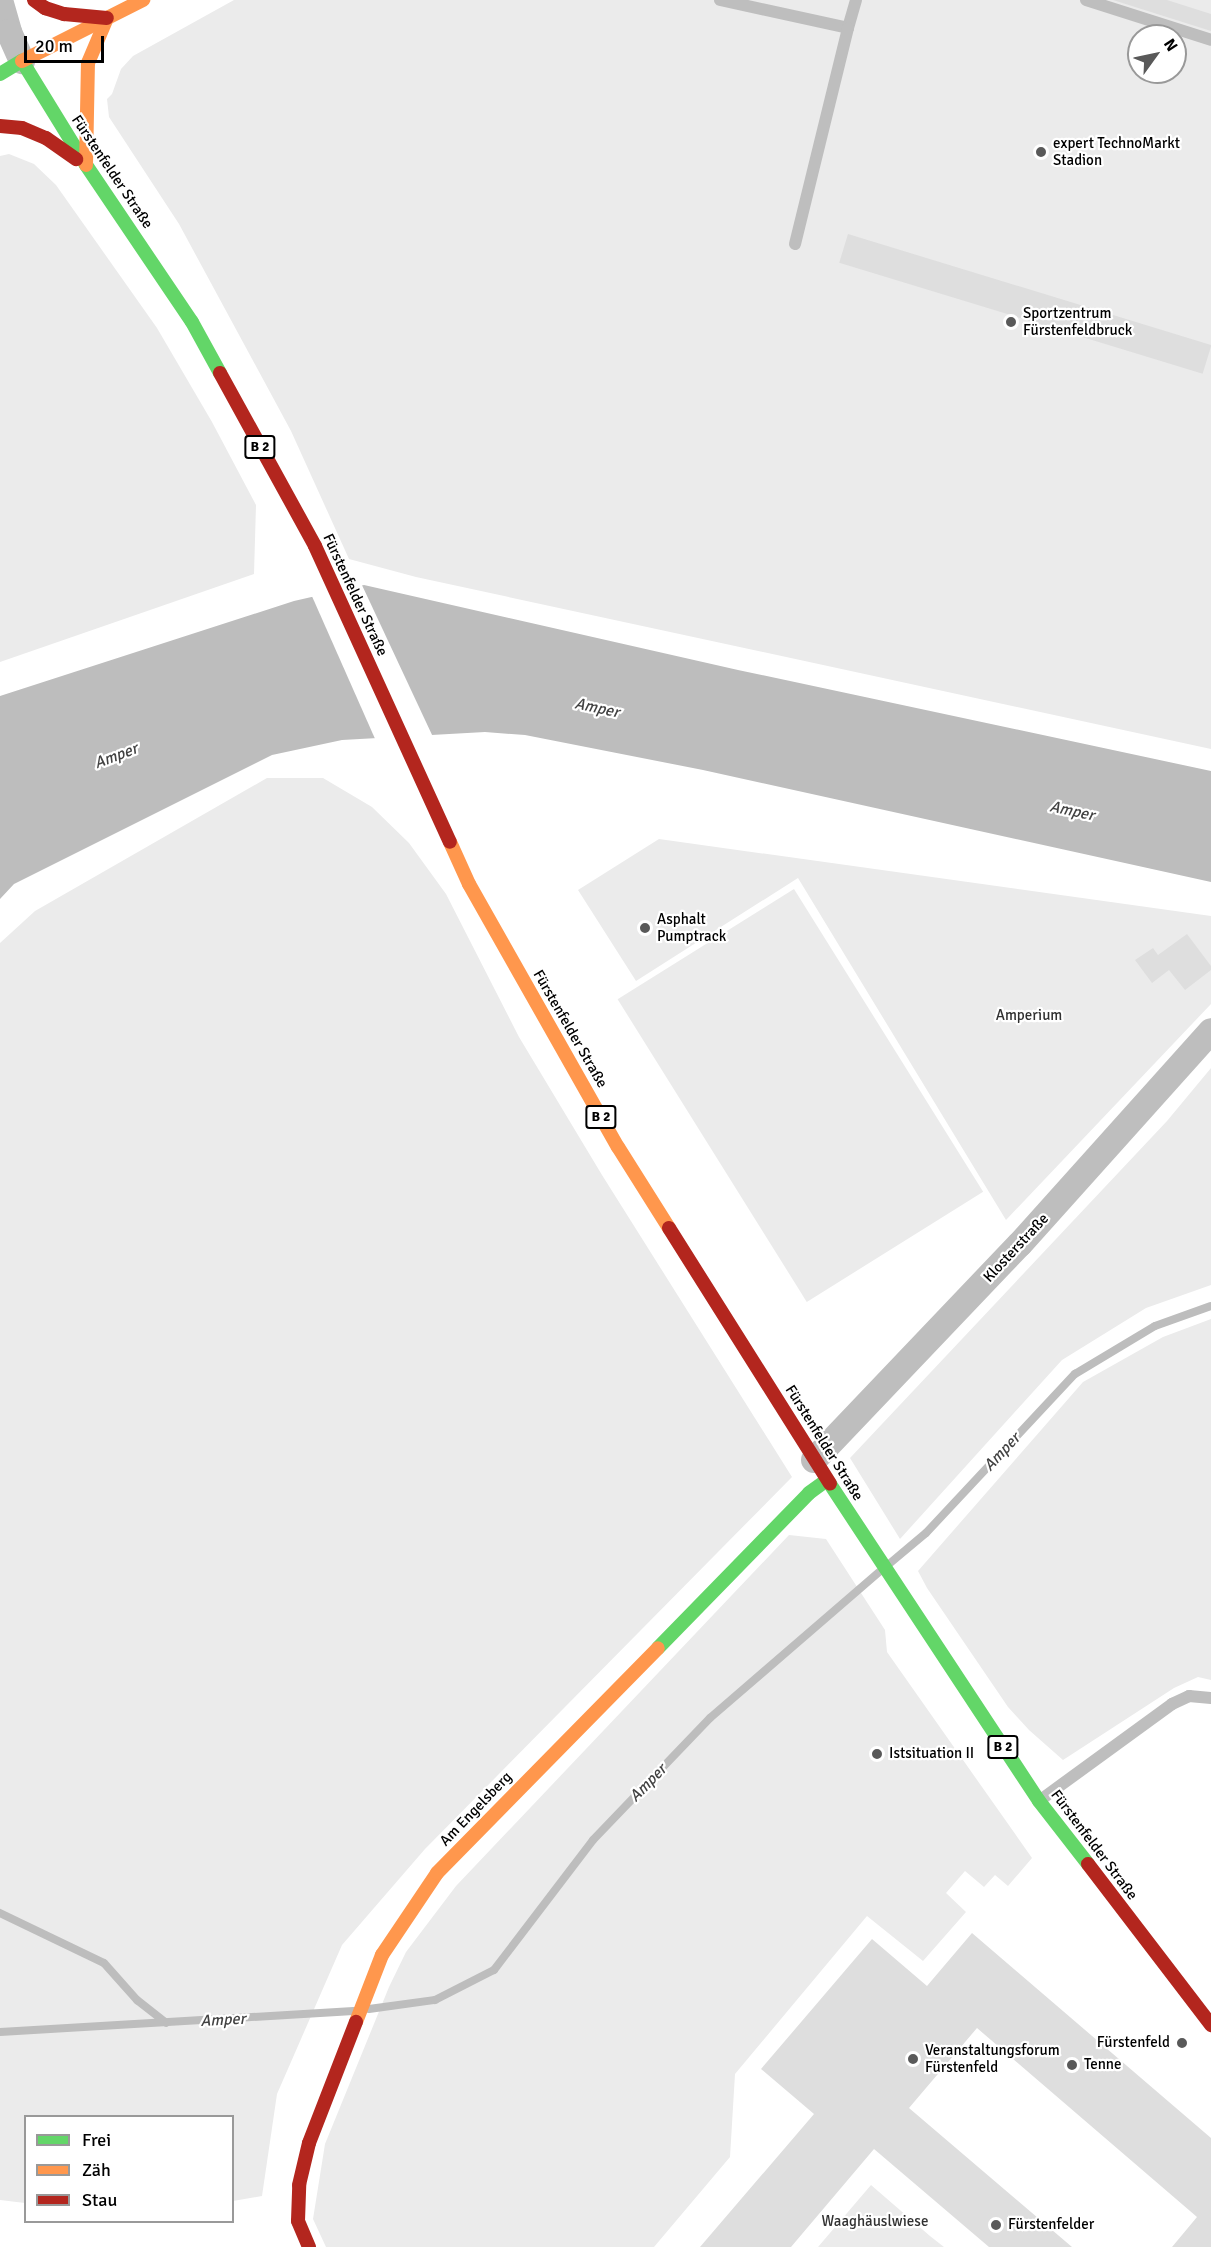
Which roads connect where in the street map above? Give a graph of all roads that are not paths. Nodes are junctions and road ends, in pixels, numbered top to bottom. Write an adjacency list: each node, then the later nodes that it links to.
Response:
1 (0, 0): 10 (street)
2 (34, 0): 7 (main road)
3 (143, 0): 7 (main road)
4 (720, 0): 8 (lane)
5 (856, 0): 8 (lane)
6 (1086, 0): 9 (lane)
7 (108, 18): 10 (main road); 13 (main road)
8 (848, 28): 14 (lane)
9 (1211, 40)
10 (22, 62): 11 (main road); 13 (main road, Fürstenfelder Straße)
11 (0, 74)
12 (0, 126): 13 (main road)
13 (86, 165): 16 (main road, Fürstenfelder Straße / B 2)
14 (795, 244)
15 (1211, 1030): 16 (street, Klosterstraße)
16 (820, 1470): 18 (main road, Fürstenfelder Straße / B 2); 20 (main road, Am Engelsberg)
17 (1211, 1698): 18 (lane)
18 (1040, 1801): 19 (main road, Fürstenfelder Straße / B 2)
19 (1211, 2025)
20 (309, 2247)

